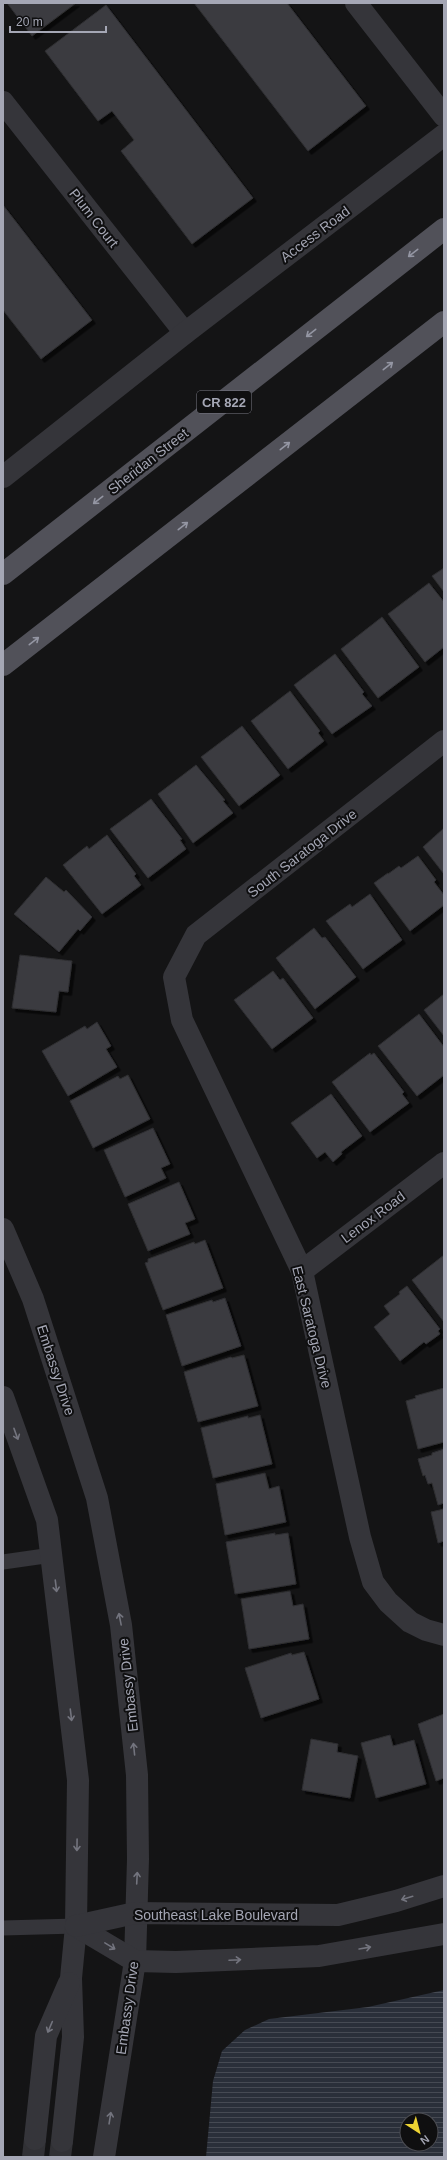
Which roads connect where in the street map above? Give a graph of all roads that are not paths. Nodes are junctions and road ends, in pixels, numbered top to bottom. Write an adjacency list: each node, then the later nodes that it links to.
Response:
1 (356, 3): 3 (street)
2 (3, 102): 7 (street, Plum Court)
3 (444, 116)
4 (444, 135): 7 (street, Access Road)
5 (444, 229): 9 (main road, Sheridan Street / CR 822, one-way to 9)
6 (444, 322): 10 (main road, one-way to 6)
7 (185, 333): 8 (street, Access Road)
8 (3, 477)
9 (3, 574)
10 (3, 665)
11 (444, 741): 12 (street, South Saratoga Drive)
12 (174, 977): 15 (street, East Saratoga Drive)
13 (444, 1163): 15 (street, Lenox Road)
14 (3, 1229): 21 (street, Embassy Drive, one-way to 14)
15 (302, 1271): 19 (street, East Saratoga Drive)
16 (3, 1397): 17 (street, one-way to 17)
17 (52, 1555): 18 (lane); 22 (street, one-way to 22)
18 (3, 1562)
19 (444, 1635)
20 (444, 1886): 21 (street, Southeast Lake Boulevard, one-way to 21)
21 (135, 1913): 22 (street, Southeast Lake Boulevard); 25 (street, Embassy Drive)
22 (76, 1926): 23 (lane); 25 (street, one-way to 25); 26 (street)
23 (3, 1928)
24 (444, 1934): 25 (street, one-way to 24)
25 (135, 1961): 29 (street, Embassy Drive, one-way to 25)
26 (71, 1978): 27 (street, one-way to 27); 28 (street)
27 (35, 2139)
28 (62, 2141)
29 (104, 2157)

